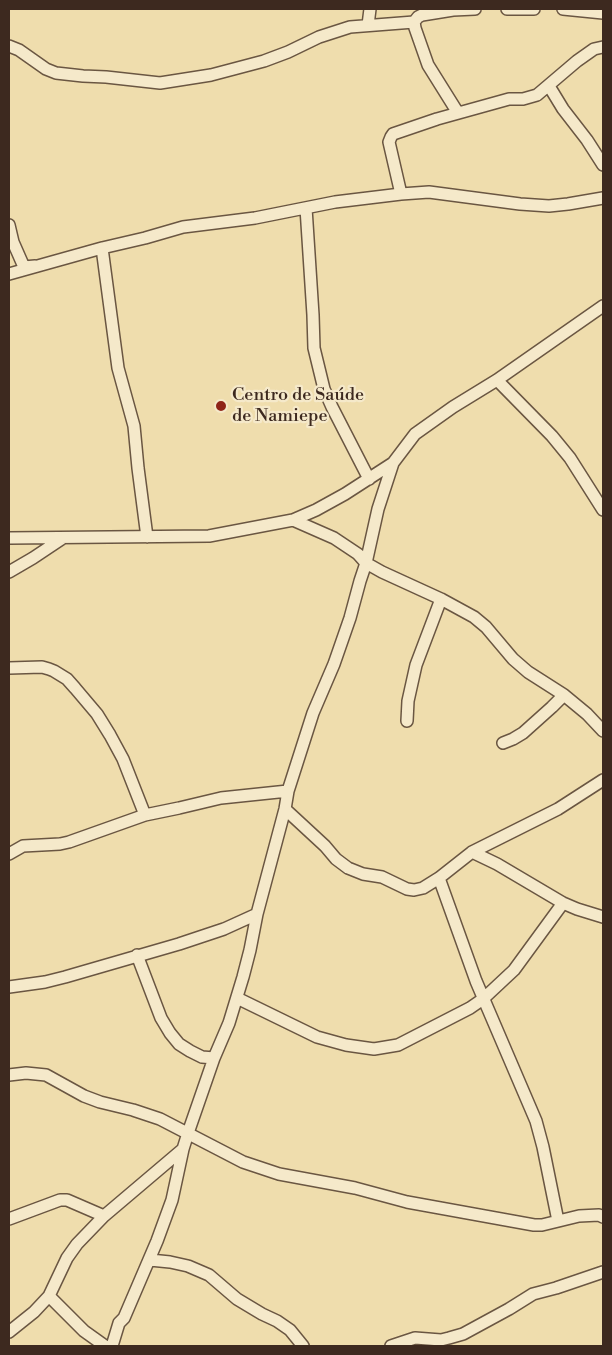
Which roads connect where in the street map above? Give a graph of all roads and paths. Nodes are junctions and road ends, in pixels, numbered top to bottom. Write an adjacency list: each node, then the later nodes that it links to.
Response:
1 (370, 9): 9 (street)
2 (475, 9): 8 (street)
3 (508, 9): 4 (street)
4 (513, 9): 5 (street)
5 (534, 9)
6 (563, 9): 7 (street)
7 (603, 13)
8 (414, 22): 9 (street); 13 (street)
9 (368, 25): 11 (street)
10 (603, 47): 12 (street)
11 (10, 49)
12 (549, 86): 13 (street); 14 (street)
13 (458, 113): 15 (street)
14 (603, 165)
15 (401, 194): 16 (street); 17 (street)
16 (603, 198)
17 (306, 208): 19 (street); 25 (street)
18 (9, 225): 20 (street)
19 (102, 248): 20 (street); 28 (street)
20 (45, 264): 21 (street)
21 (9, 274)
22 (603, 306): 23 (street)
23 (497, 380): 24 (street); 26 (street)
24 (393, 463): 25 (street); 31 (street)
25 (369, 479): 27 (street)
26 (603, 510)
27 (293, 520): 28 (street); 31 (street)
28 (147, 537): 30 (street)
29 (9, 538): 30 (street)
30 (63, 538): 32 (street)
31 (366, 563): 33 (street); 40 (street)
32 (9, 572)
33 (441, 599): 35 (street); 36 (street)
34 (9, 668): 42 (street)
35 (564, 695): 37 (street); 38 (street)
36 (407, 721)
37 (603, 731)
38 (503, 743)
39 (603, 780): 43 (street)
40 (288, 792): 41 (street); 42 (street)
41 (285, 809): 45 (street); 47 (street)
42 (145, 814): 44 (street)
43 (472, 852): 45 (street); 46 (street)
44 (9, 854)
45 (439, 878): 52 (street)
46 (563, 903): 48 (street); 52 (street)
47 (257, 914): 49 (street); 51 (street)
48 (603, 917)
49 (137, 956): 50 (street); 53 (street)
50 (9, 988)
51 (237, 998): 52 (street); 53 (street)
52 (483, 999): 60 (street)
53 (214, 1058): 55 (street)
54 (9, 1075): 55 (street)
55 (188, 1133): 56 (street); 60 (street)
56 (183, 1149): 57 (street); 61 (street)
57 (104, 1216): 59 (street); 63 (street)
58 (603, 1217): 60 (street)
59 (9, 1219)
60 (558, 1221)
61 (150, 1260): 67 (street); 68 (street)
62 (603, 1272): 65 (street)
63 (49, 1296): 64 (street); 66 (street)
64 (9, 1332)
65 (447, 1342): 69 (street)
66 (105, 1346)
67 (112, 1346)
68 (303, 1346)
69 (391, 1346)

